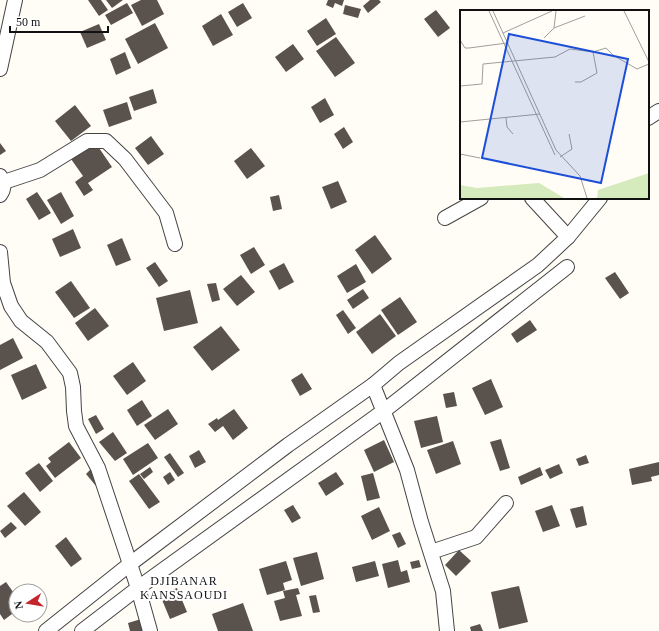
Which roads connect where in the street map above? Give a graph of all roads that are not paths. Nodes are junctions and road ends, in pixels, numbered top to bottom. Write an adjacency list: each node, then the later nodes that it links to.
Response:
1 (15, 0): 2 (street)
2 (0, 70)
3 (659, 111): 4 (street)
4 (649, 117)
5 (1, 184): 11 (street)
6 (479, 199): 9 (street)
7 (533, 199): 10 (street)
8 (599, 199): 10 (street)
9 (445, 218)
10 (568, 237): 14 (street)
11 (175, 244)
12 (0, 252): 18 (street)
13 (567, 267): 15 (street)
14 (374, 385): 15 (street); 18 (street)
15 (385, 410): 17 (street); 19 (street)
16 (506, 503): 17 (street)
17 (431, 552): 23 (street)
18 (130, 564): 19 (street); 20 (street)
19 (138, 588): 21 (street); 22 (street)
20 (50, 630)
21 (82, 631)
22 (150, 631)
23 (447, 631)

